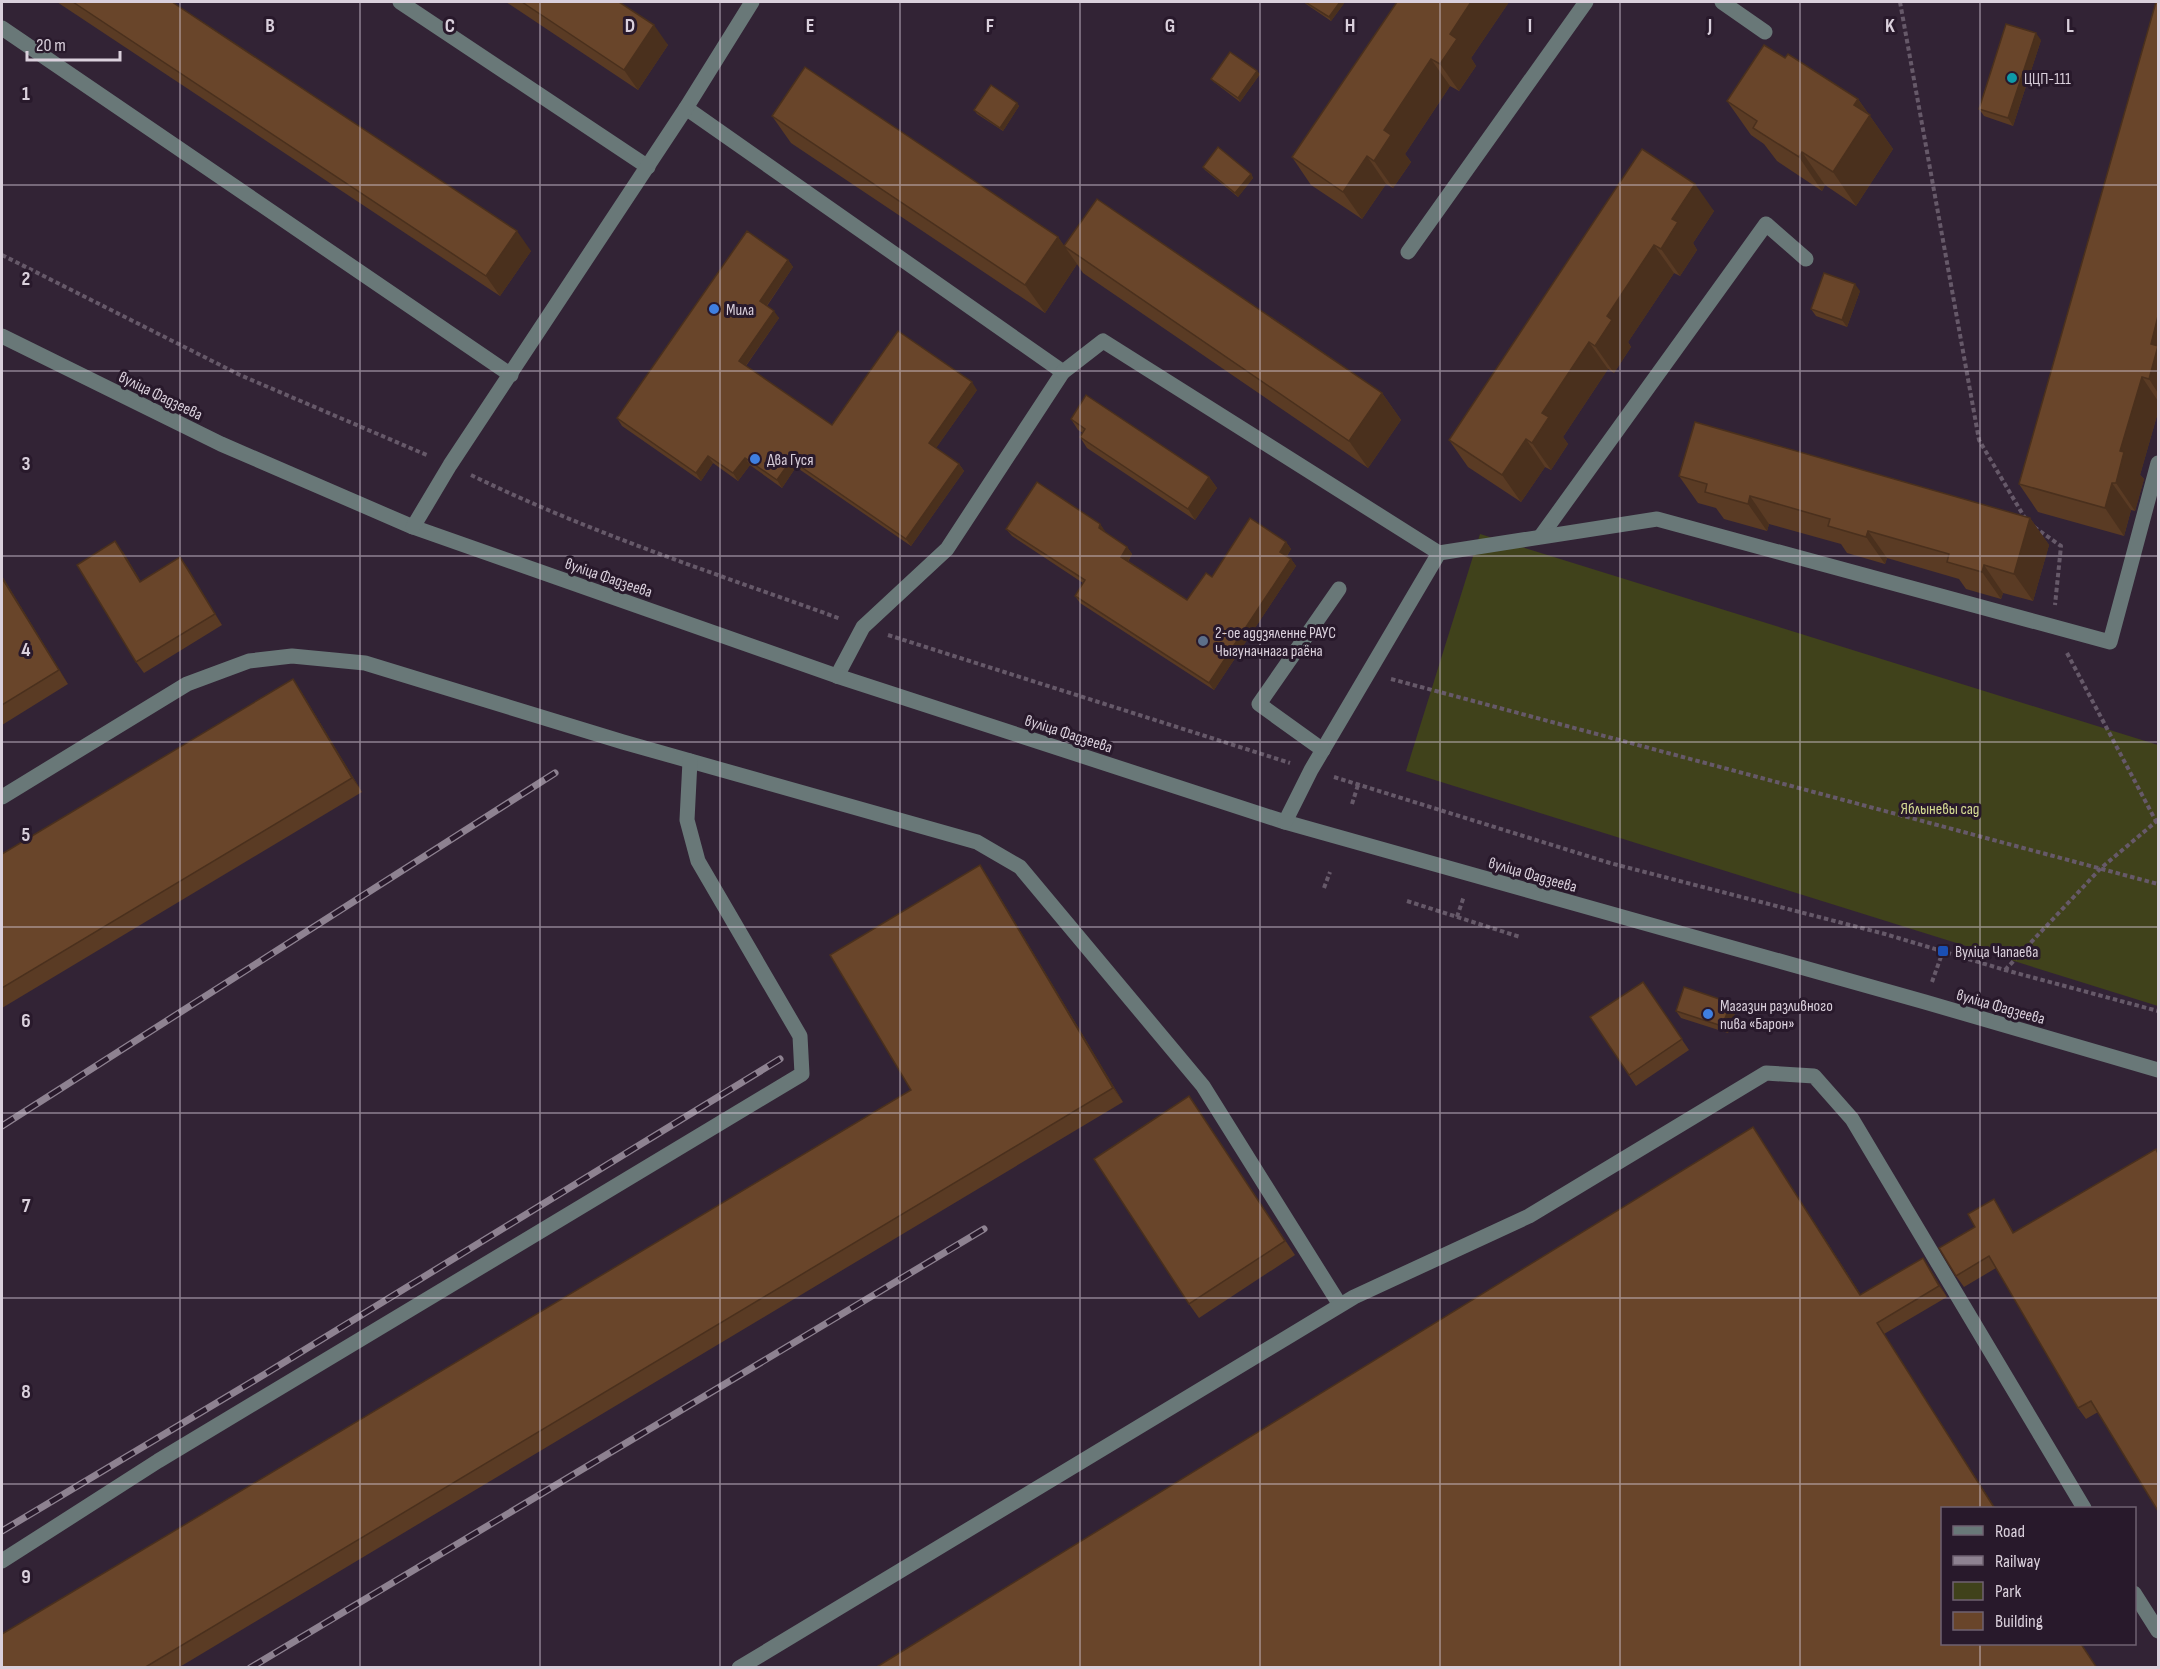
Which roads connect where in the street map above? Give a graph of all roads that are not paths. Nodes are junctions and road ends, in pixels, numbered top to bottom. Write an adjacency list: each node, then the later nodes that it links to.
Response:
1 (400, 2): 8 (street)
2 (752, 2): 7 (street)
3 (1586, 2): 9 (street)
4 (1722, 2): 6 (street)
5 (2, 28): 13 (street)
6 (1765, 32)
7 (686, 108): 8 (street); 12 (street)
8 (648, 166): 13 (street)
9 (1408, 252)
10 (1806, 259): 16 (street)
11 (2, 336): 15 (street, вуліца Фадзеева)
12 (1063, 372): 17 (street); 19 (street)
13 (511, 375): 15 (street)
14 (2158, 463): 16 (street)
15 (413, 527): 19 (street, вуліца Фадзеева)
16 (1541, 536): 17 (street)
17 (1439, 553): 20 (street)
18 (1339, 589): 20 (street)
19 (837, 676): 23 (street, вуліца Фадзеева)
20 (1323, 750): 23 (street)
21 (690, 761): 22 (street); 25 (street); 27 (street)
22 (2, 797)
23 (1285, 822): 24 (street, вуліца Фадзеева)
24 (2158, 1070)
25 (1340, 1305): 26 (street); 30 (street)
26 (2083, 1507)
27 (2, 1561)
28 (2136, 1596): 29 (street)
29 (2158, 1632)
30 (739, 1668)

